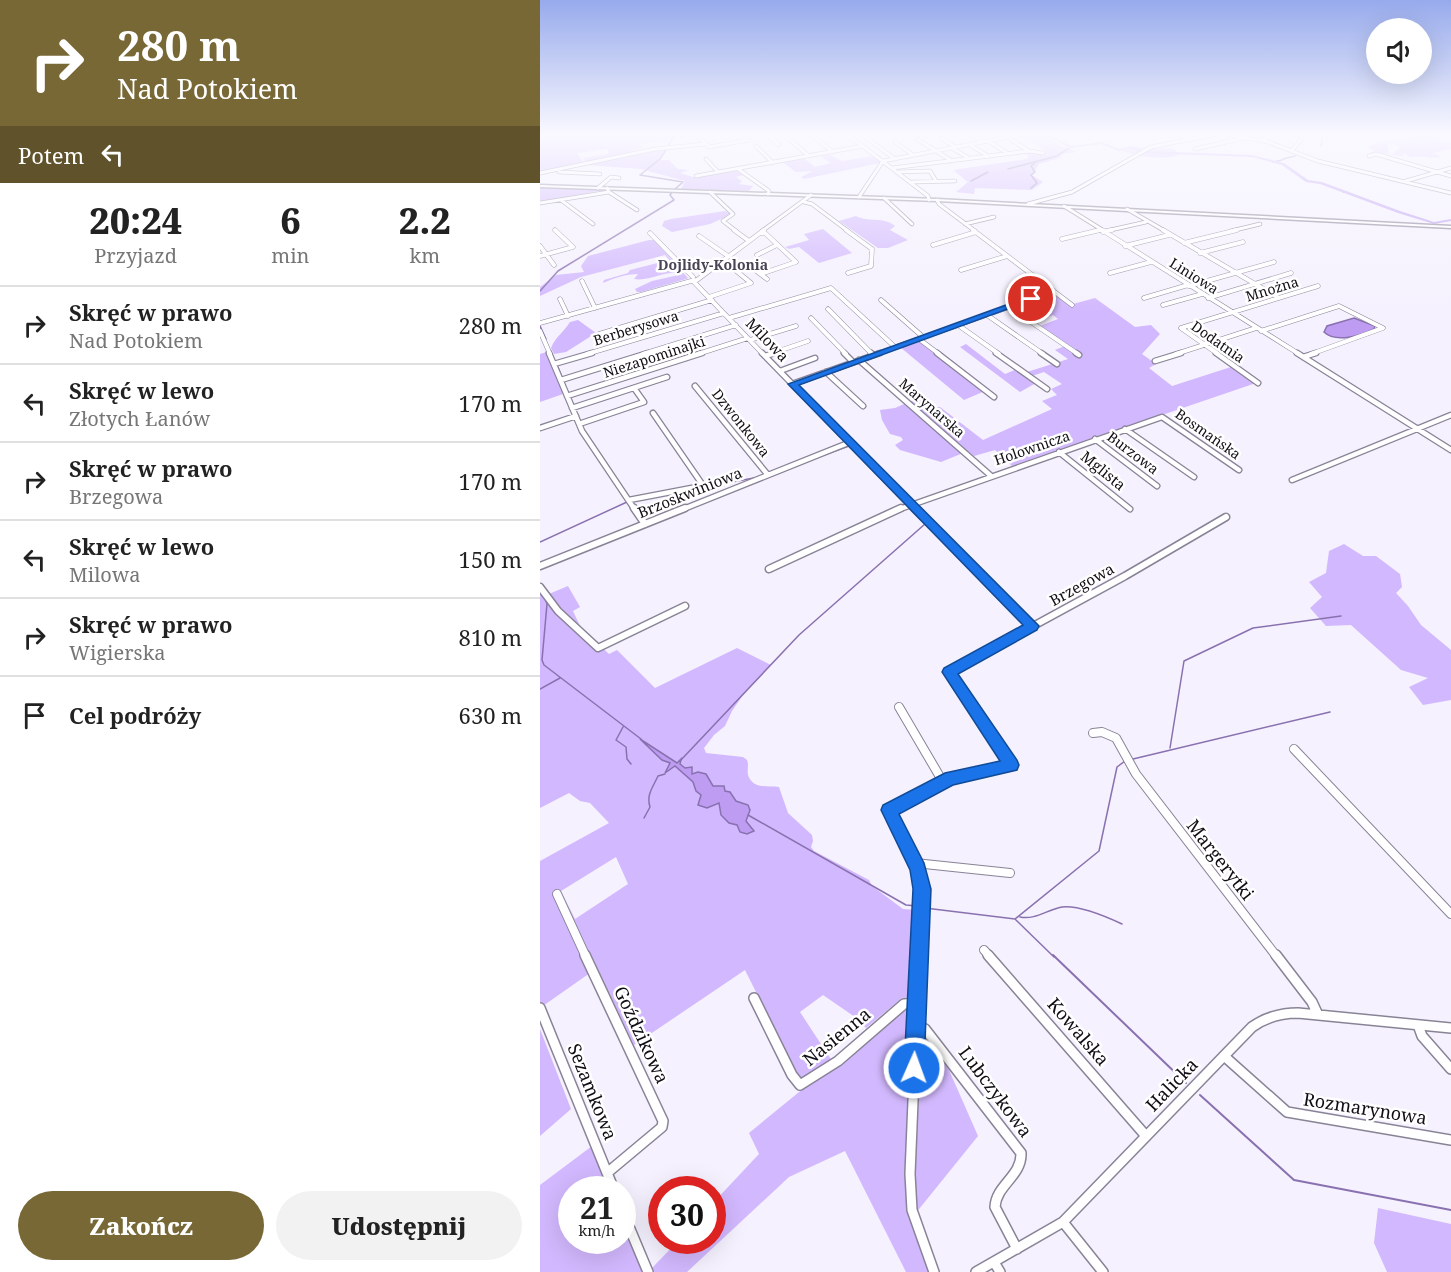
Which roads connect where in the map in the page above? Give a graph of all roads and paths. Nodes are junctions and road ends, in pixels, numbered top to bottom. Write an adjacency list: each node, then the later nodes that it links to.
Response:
1 (592, 193): 12 (street)
2 (613, 193): 20 (street)
3 (710, 193): 36 (street)
4 (749, 193): 8 (highway)
5 (861, 193): 10 (street)
6 (925, 193): 13 (street)
7 (1069, 193): 17 (street)
8 (768, 194): 9 (highway)
9 (812, 195): 10 (highway); 15 (street)
10 (858, 197): 11 (highway)
11 (884, 198): 13 (highway); 24 (street)
12 (561, 200): 16 (street); 23 (street)
13 (929, 200): 14 (highway)
14 (937, 200): 17 (highway); 25 (street)
15 (804, 202): 31 (street); 56 (street)
16 (540, 203)
17 (1028, 204): 18 (highway)
18 (1064, 206): 19 (highway); 29 (street, Liniowa)
19 (1126, 209): 22 (street); 27 (highway)
20 (637, 210)
21 (994, 217): 25 (street)
22 (1146, 222): 29 (street); 33 (street)
23 (593, 224)
24 (912, 224)
25 (965, 224): 30 (street)
26 (1260, 224): 38 (street)
27 (1451, 227)
28 (555, 230): 44 (street)
29 (1102, 231): 35 (street); 42 (street, Liniowa)
30 (976, 232): 40 (street); 48 (street)
31 (761, 233): 36 (street); 39 (street)
32 (650, 234): 61 (street, Milowa)
33 (1169, 235): 38 (street); 42 (street)
34 (699, 236): 47 (street)
35 (1062, 239)
36 (749, 241): 47 (street)
37 (1243, 242): 43 (street)
38 (1184, 243): 43 (street)
39 (777, 245): 45 (street); 55 (street)
40 (933, 245)
41 (540, 246): 44 (street)
42 (1125, 246): 50 (street, Liniowa)
43 (1200, 253): 58 (street)
44 (546, 254): 46 (street); 52 (street)
45 (757, 255)
46 (540, 256)
47 (728, 256): 49 (street)
48 (1007, 256): 54 (street); 66 (street)
49 (723, 260): 61 (street); 72 (street)
50 (1152, 262): 57 (street); 64 (street, Liniowa)
51 (1274, 262): 58 (street)
52 (554, 265)
53 (756, 270): 55 (street)
54 (961, 270)
55 (761, 273): 60 (street)
56 (848, 273)
57 (1110, 273)
58 (1234, 273): 63 (street); 64 (street)
59 (1291, 273): 63 (street)
60 (767, 279)
61 (694, 280): 72 (street, Milowa); 77 (street)
62 (582, 281): 77 (street)
63 (1254, 284): 69 (street); 70 (street)
64 (1188, 286): 67 (street, Liniowa); 68 (street)
65 (1318, 286): 70 (street, Mnożna)
66 (1054, 291): 74 (street); 76 (street)
67 (1202, 294): 69 (street, Liniowa); 75 (street)
68 (1144, 298)
69 (1208, 298): 79 (street, Liniowa)
70 (1279, 298): 79 (street, Mnożna)
71 (560, 299): 82 (street)
72 (711, 299): 80 (street, Milowa); 91 (street)
73 (881, 300): 93 (street)
74 (1072, 305)
75 (1163, 305)
76 (1009, 307): 81 (street); 101 (street)
77 (595, 308): 82 (street)
78 (828, 309): 100 (street)
79 (1232, 312): 89 (street, Liniowa); 96 (street, Dodatnia)
80 (724, 313): 83 (street, Milowa); 108 (street, Berberysowa)
81 (987, 315): 87 (street); 109 (street)
82 (567, 316): 85 (street)
83 (729, 318): 86 (street, Milowa); 97 (street)
84 (811, 318): 107 (street)
85 (540, 323)
86 (736, 325): 94 (street, Milowa); 113 (street)
87 (958, 325): 93 (street); 118 (street)
88 (796, 326): 94 (street, Niezapominajki)
89 (1258, 329): 96 (street); 103 (street, Liniowa); 103 (street)
90 (540, 332): 92 (street)
91 (598, 334)
92 (542, 338): 98 (street)
93 (921, 338): 97 (street); 120 (street)
94 (749, 339): 102 (street, Milowa); 119 (street, Niezapominajki)
95 (808, 341): 102 (street)
96 (1204, 345): 106 (street); 114 (street, Dodatnia)
97 (896, 347): 100 (street)
98 (548, 350): 99 (street); 108 (street)
99 (540, 352)
100 (873, 355): 105 (street)
101 (1079, 355)
102 (765, 356): 110 (street, Milowa)
103 (1303, 357): 130 (street, Liniowa)
104 (815, 358): 110 (street)
105 (859, 360): 107 (street); 137 (street, Marynarska)
106 (1155, 361)
107 (853, 362): 111 (street)
108 (554, 364): 113 (street)
109 (1057, 364)
110 (780, 371): 115 (street, Milowa)
111 (826, 372): 115 (street); 121 (street)
112 (667, 377): 117 (street)
113 (561, 380): 119 (street)
114 (1258, 382)
115 (792, 384): 132 (street, Milowa)
116 (695, 386): 136 (street, Dzwonkowa)
117 (634, 388): 122 (street); 127 (street)
118 (1047, 389)
119 (567, 396): 122 (street)
120 (994, 397)
121 (864, 406)
122 (572, 408): 125 (street)
123 (652, 413): 141 (street)
124 (1451, 415): 130 (street)
125 (576, 416): 127 (street); 128 (street)
126 (1162, 417): 129 (street, Holownicza); 135 (street, Bosmańska)
127 (579, 424): 141 (street)
128 (540, 428)
129 (1125, 429): 131 (street, Holownicza); 138 (street)
130 (1417, 429): 133 (street, Liniowa); 139 (street)
131 (1095, 440): 134 (street, Holownicza); 140 (street, Burzowa)
132 (848, 443): 136 (street, Brzoskwiniowa); 142 (street, Milowa)
133 (1451, 450)
134 (1059, 452): 137 (street, Holownicza); 143 (street, Mglista)
135 (1239, 471)
136 (768, 475): 145 (street, Brzoskwiniowa)
137 (990, 475): 142 (street, Holownicza)
138 (1194, 477)
139 (1292, 480)
140 (1157, 486)
141 (629, 500): 145 (street)
142 (910, 504): 147 (street, Holownicza); 150 (street, Milowa)
143 (1130, 509)
144 (1226, 517): 150 (street, Brzegowa)
145 (645, 524): 146 (street, Brzoskwiniowa)
146 (540, 566)
147 (769, 569)
148 (540, 587): 149 (street)
149 (685, 606)
150 (1032, 626): 154 (street, Brzegowa)
151 (899, 707): 154 (street)
152 (1094, 732): 163 (street, Margerytki)
153 (1294, 749): 158 (street)
154 (943, 782): 155 (street)
155 (915, 864): 156 (street); 161 (street)
156 (1010, 873)
157 (557, 894): 171 (street, Goździkowa)
158 (1451, 914)
159 (984, 950): 169 (street, Kowalska)
160 (754, 998): 161 (street, Nasienna)
161 (916, 1003): 164 (street)
162 (540, 1008): 171 (street, Sezamkowa)
163 (1318, 1015): 165 (street, Halicka); 167 (street, Halicka)
164 (915, 1025): 175 (street, Lubczykowa); 178 (street)
165 (1422, 1025): 166 (street, Halicka); 168 (street)
166 (1451, 1028)
167 (1224, 1056): 169 (street, Halicka); 170 (street, Rozmarynowa)
168 (1451, 1070)
169 (1146, 1136): 173 (street, Halicka)
170 (1451, 1140)
171 (607, 1173): 172 (street, Sezamkowa)
172 (608, 1176)
173 (1064, 1222): 175 (street, Halicka); 181 (street)
174 (636, 1243): 177 (street)
175 (1017, 1249): 176 (street, Halicka)
176 (994, 1262): 179 (street, Halicka); 180 (street)
177 (648, 1272)
178 (934, 1272)
179 (976, 1272)
180 (1000, 1272)
181 (1103, 1272)

